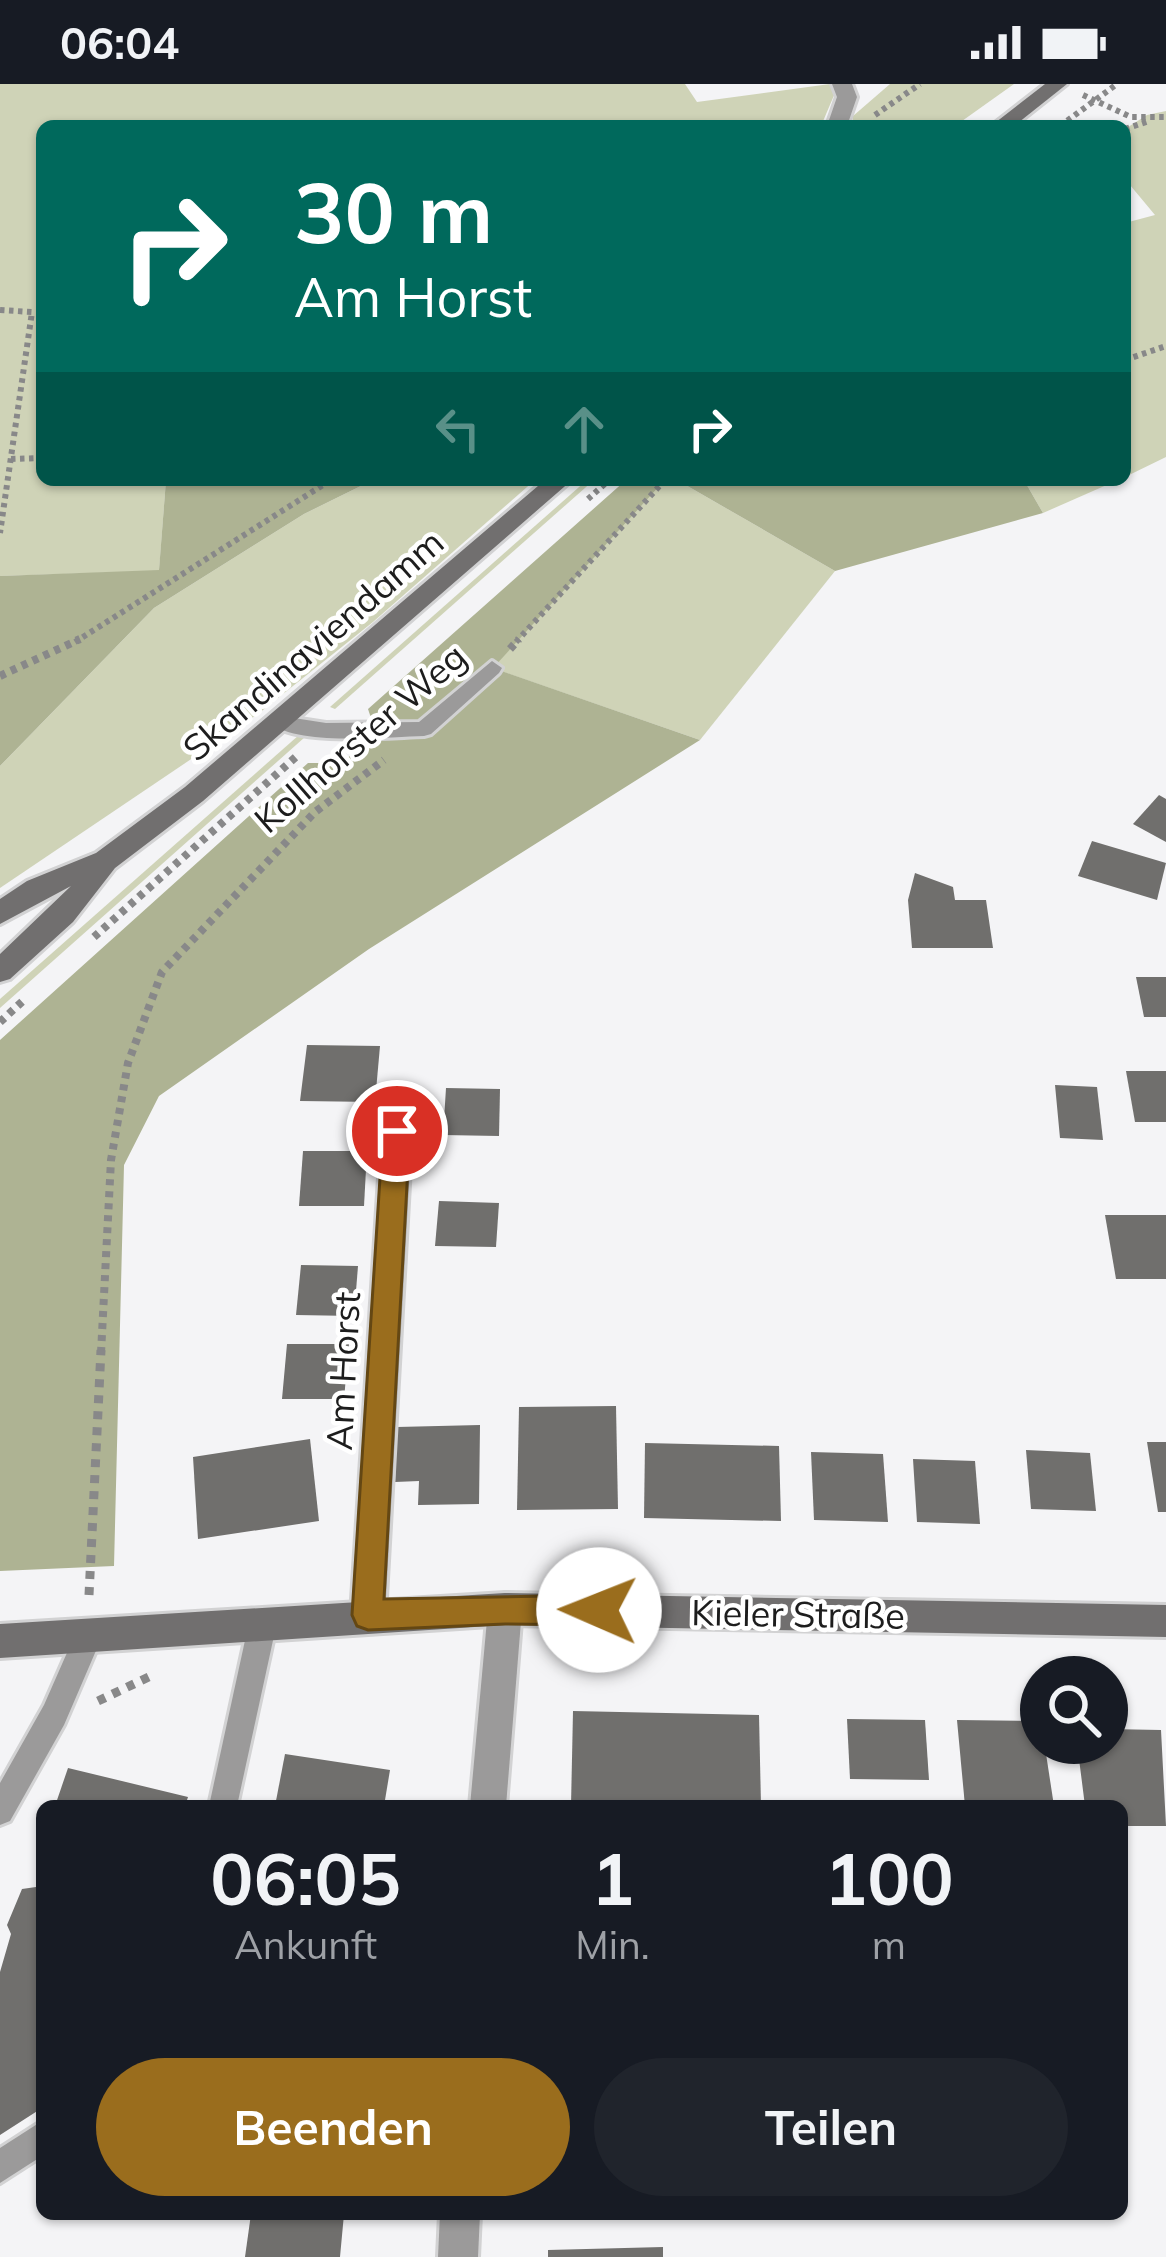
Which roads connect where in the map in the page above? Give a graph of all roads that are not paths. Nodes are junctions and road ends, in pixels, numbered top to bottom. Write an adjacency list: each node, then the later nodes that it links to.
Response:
1 (842, 84): 3 (street)
2 (1057, 84): 4 (main road)
3 (839, 120)
4 (1009, 120)
5 (553, 486): 7 (main road, Skandinaviendamm)
6 (493, 668): 7 (lane, Kollhorster Weg)
7 (281, 723): 8 (main road, Skandinaviendamm)
8 (106, 860): 9 (main road, Skandinaviendamm); 10 (main road, Skandinaviendamm)
9 (0, 914)
10 (0, 971)
11 (397, 1131): 13 (street, Am Horst)
12 (505, 1609): 13 (main road, Kieler Straße); 14 (main road, Kieler Straße); 19 (street)
13 (368, 1615): 15 (main road, Kieler Straße)
14 (1166, 1621)
15 (262, 1622): 16 (main road, Kieler Straße); 18 (lane)
16 (87, 1639): 17 (main road, Kieler Straße); 20 (lane)
17 (0, 1641)
18 (224, 1800)
19 (489, 1800)
20 (0, 1811)
21 (36, 2141): 22 (lane)
22 (0, 2167)
23 (460, 2220): 24 (street)
24 (458, 2257)

